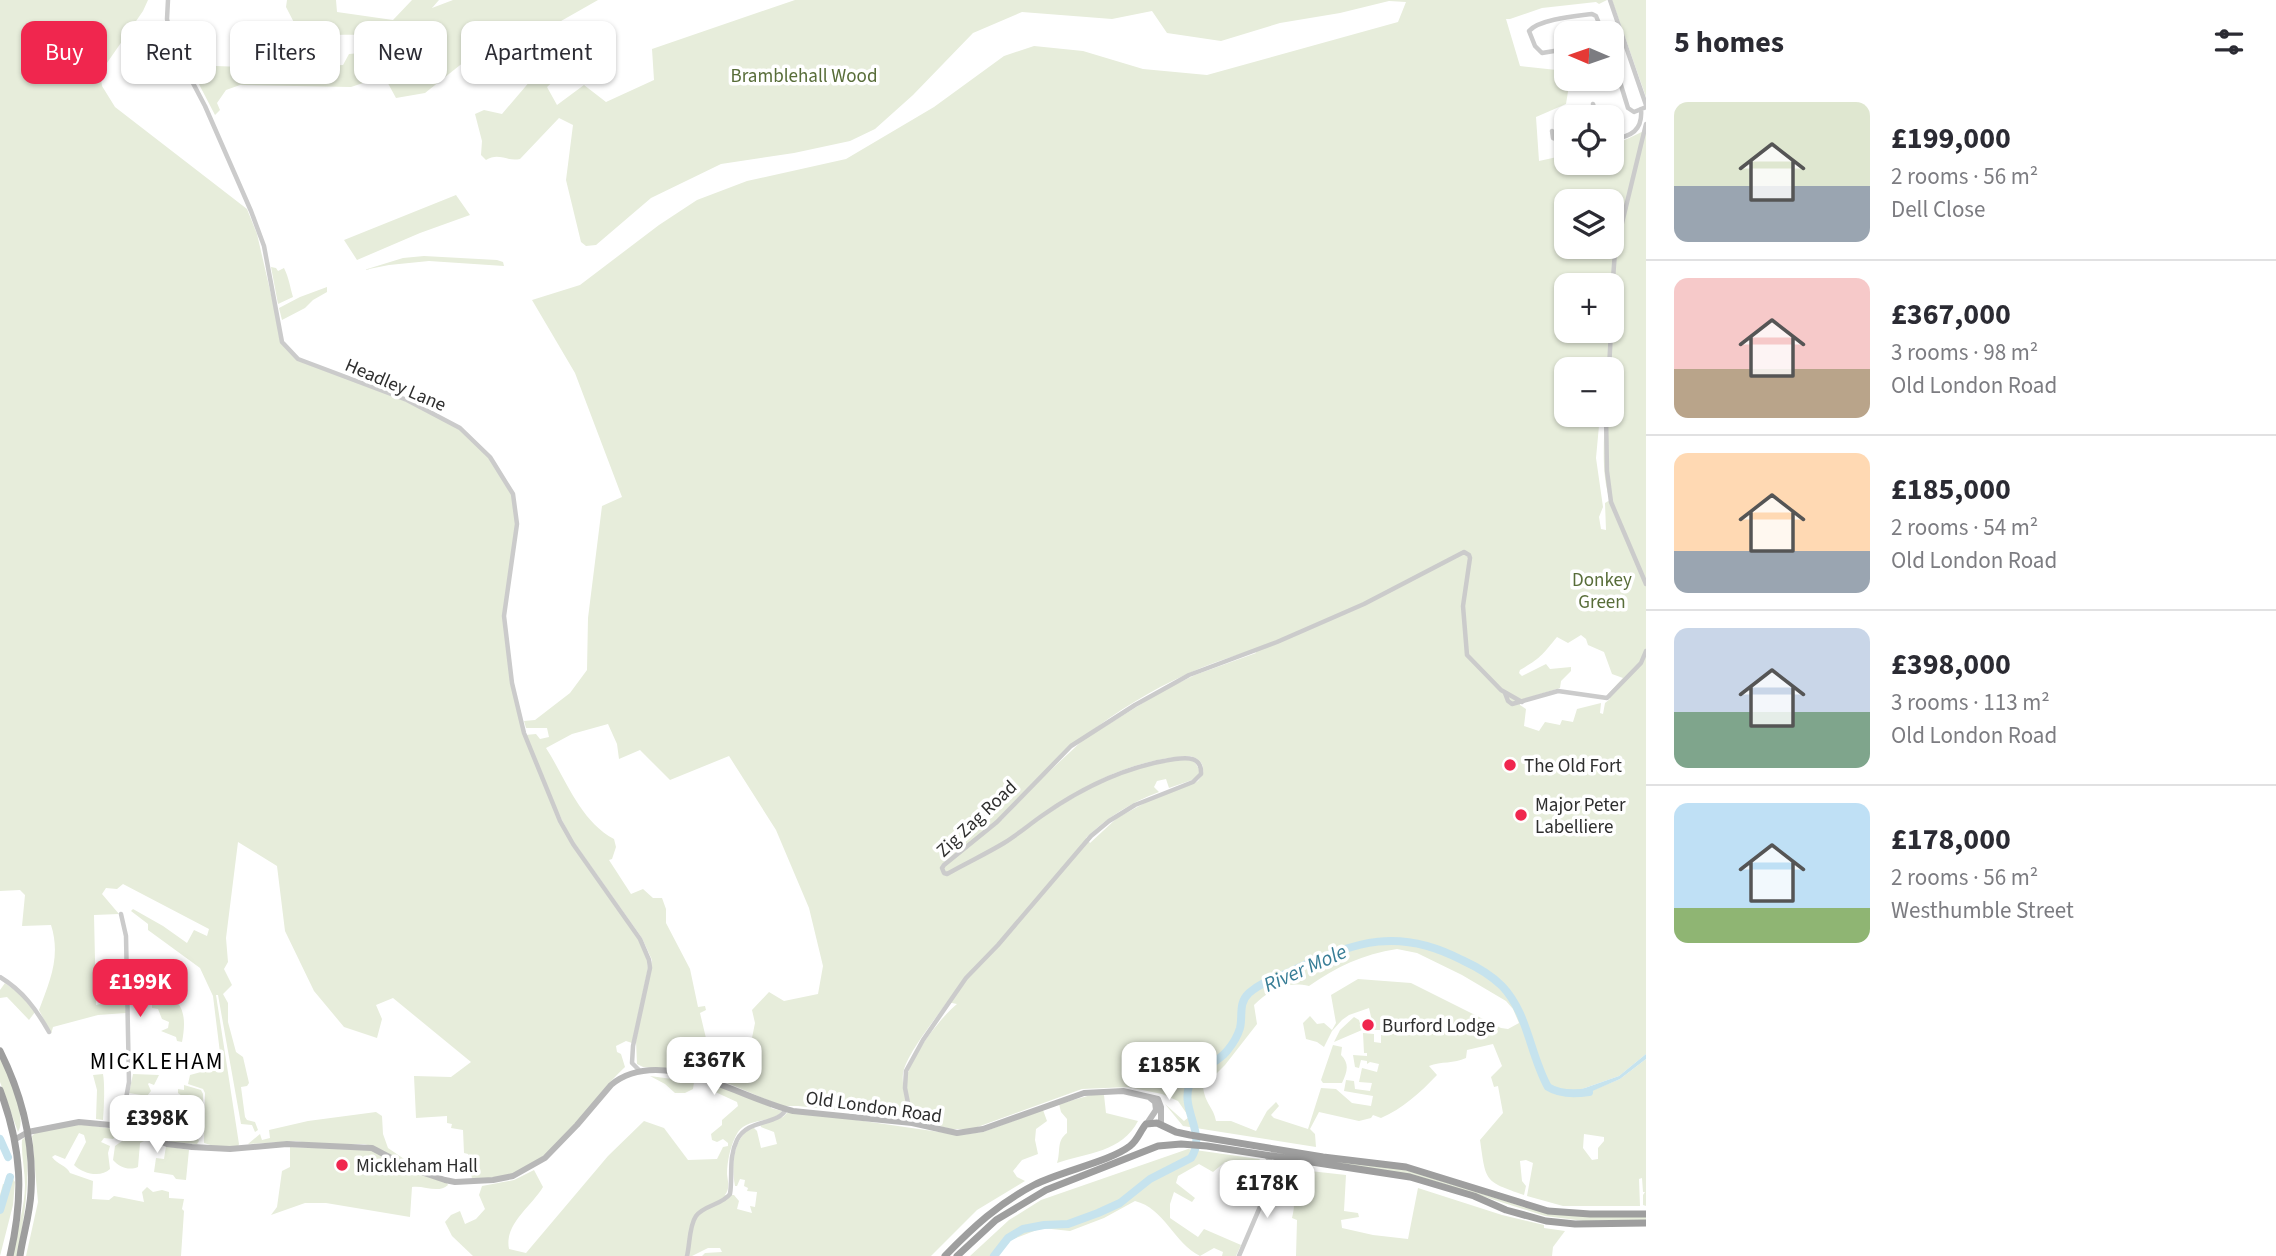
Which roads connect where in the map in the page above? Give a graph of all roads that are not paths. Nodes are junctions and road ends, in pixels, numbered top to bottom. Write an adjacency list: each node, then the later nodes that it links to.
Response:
1 (168, 0): 19 (street, Headley Lane)
2 (1610, 0): 6 (street)
3 (1598, 21): 4 (street)
4 (1554, 51)
5 (1623, 91): 6 (street)
6 (1644, 107): 9 (street)
7 (1646, 124): 11 (street)
8 (1552, 131): 10 (street)
9 (1624, 137)
10 (1554, 138)
11 (1613, 273)
12 (1606, 427): 13 (street)
13 (1646, 584)
14 (1646, 651): 24 (street, Zig Zag Road)
15 (121, 914): 25 (street)
16 (0, 977): 17 (street)
17 (49, 1032)
18 (0, 1051): 27 (highway)
19 (640, 1071): 22 (main road, Old London Road); 25 (main road)
20 (0, 1090): 29 (highway)
21 (1149, 1097): 23 (main road); 24 (main road, Old London Road); 26 (main road)
22 (786, 1109): 24 (main road, Old London Road); 45 (street)
23 (1148, 1122): 26 (highway); 28 (highway)
24 (912, 1123)
25 (121, 1126): 27 (main road)
26 (1163, 1126): 30 (highway); 32 (highway)
27 (25, 1133): 29 (main road); 35 (main road); 44 (highway)
28 (1140, 1133): 33 (highway); 46 (highway)
29 (14, 1140): 35 (highway)
30 (1189, 1140): 31 (highway); 32 (highway)
31 (1207, 1142): 34 (highway); 36 (highway)
32 (1163, 1145): 33 (highway)
33 (1152, 1148): 47 (highway)
34 (1272, 1148): 37 (street); 41 (highway)
35 (16, 1153): 43 (highway)
36 (1266, 1156): 37 (highway); 40 (street)
37 (1279, 1157): 38 (highway); 39 (street)
38 (1297, 1160): 39 (street); 42 (highway)
39 (1277, 1167): 40 (street)
40 (1273, 1175): 48 (street)
41 (1646, 1214)
42 (1646, 1223)
43 (10, 1256)
44 (20, 1256)
45 (688, 1256)
46 (945, 1256)
47 (957, 1256)
48 (1239, 1256)

